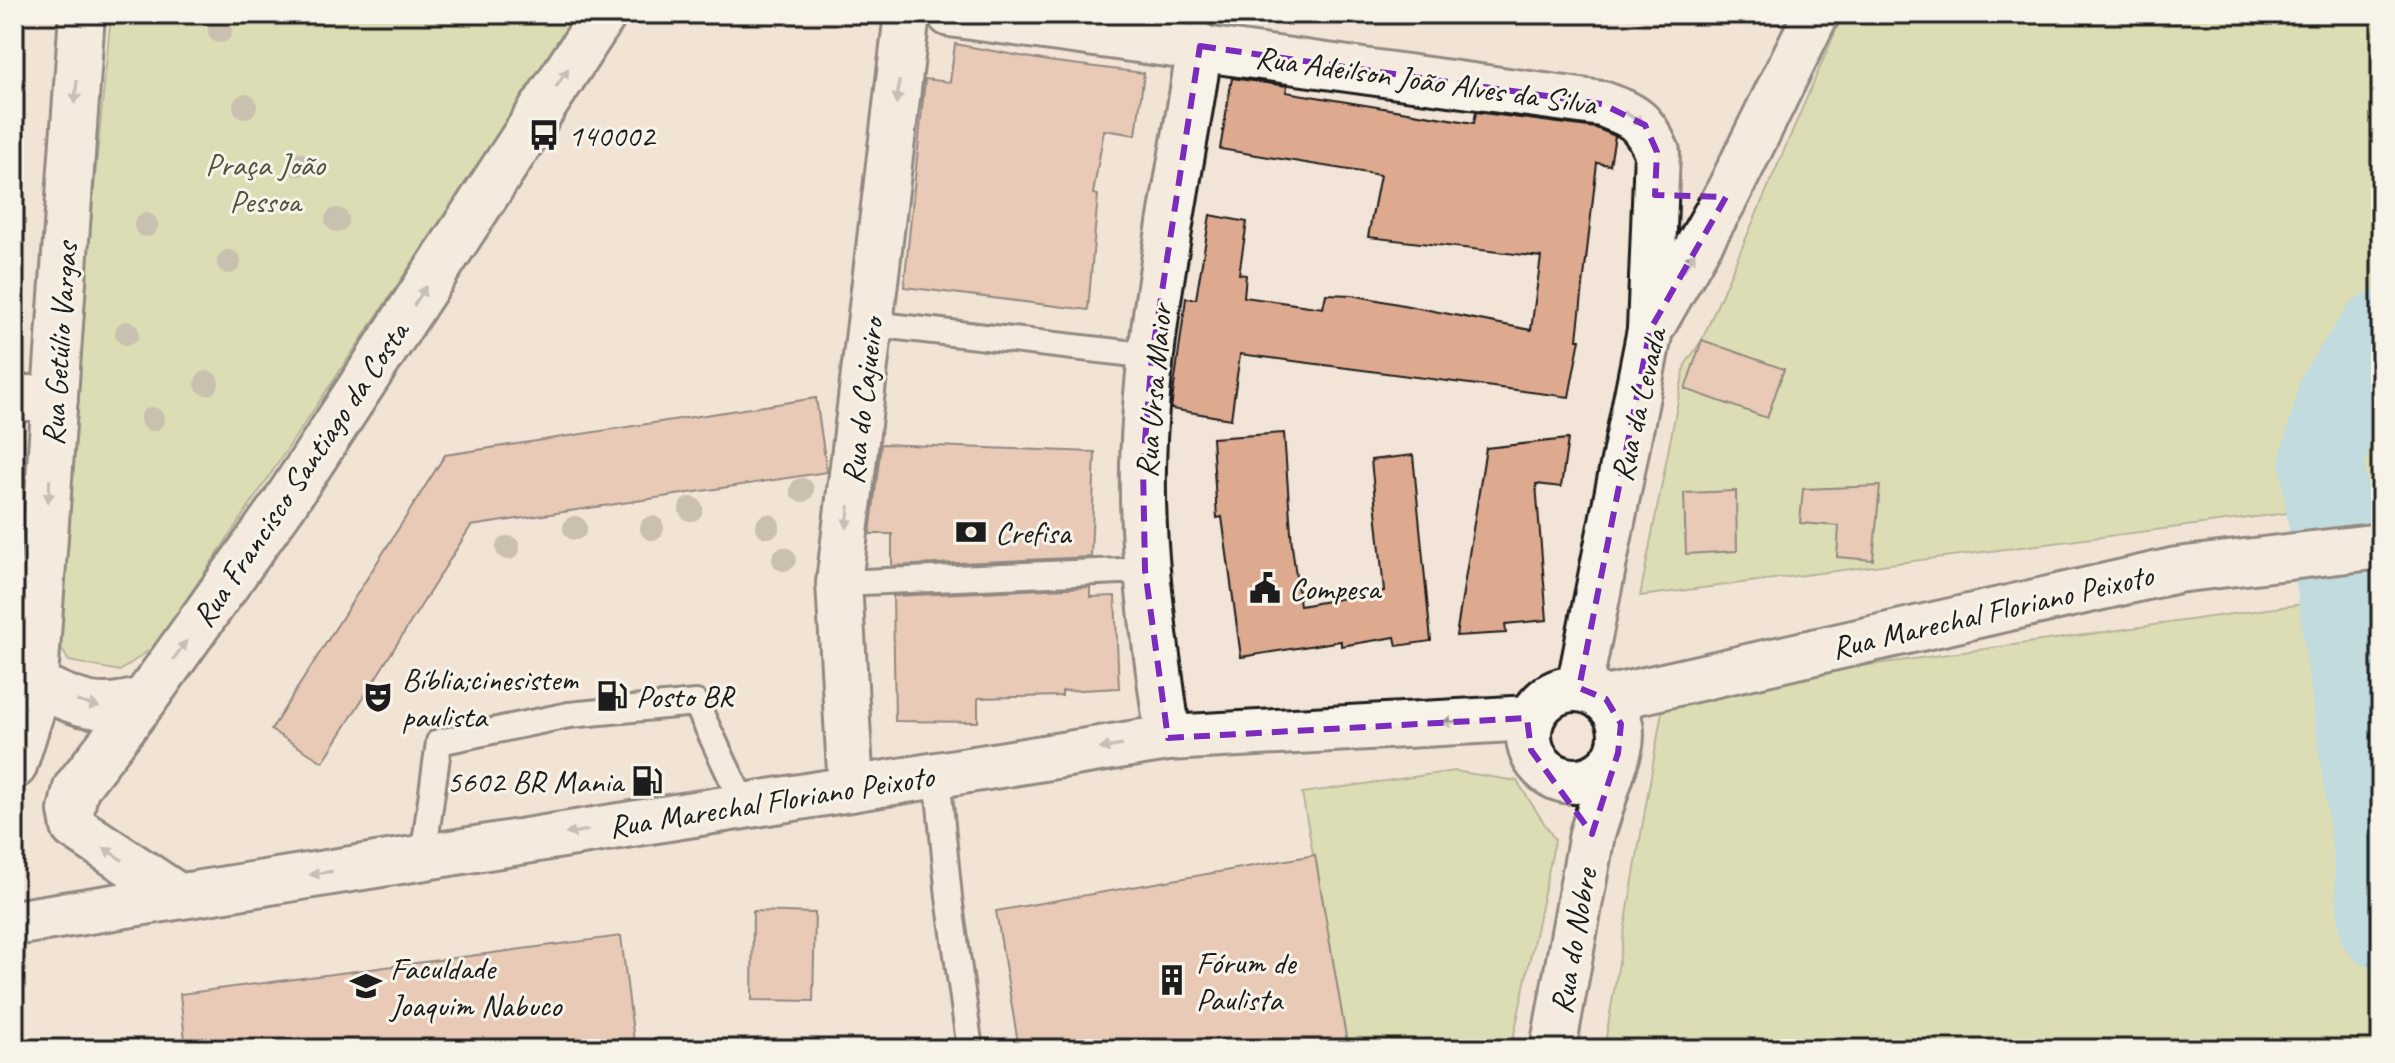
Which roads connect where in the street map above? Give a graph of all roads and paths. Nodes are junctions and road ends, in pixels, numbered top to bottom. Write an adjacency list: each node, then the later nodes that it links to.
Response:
1 (82, 14): 12 (main road, Rua Getúlio Vargas, one-way to 12)
2 (604, 14): 18 (main road, Rua Francisco Santiago da Costa, one-way to 2)
3 (907, 14): 9 (main road, Rua do Cajueiro, one-way to 9)
4 (950, 14): 6 (main road, Rua Adeilson João Alves da Silva)
5 (1816, 14): 8 (main road, Rua da Levada)
6 (1200, 46): 7 (main road, Rua Adeilson João Alves da Silva, one-way to 7); 11 (main road, Rua Ursa Maior)
7 (1655, 195): 8 (main road); 10 (main road, Rua Adeilson João Alves da Silva)
8 (1726, 197): 10 (main road, Rua da Levada, one-way to 8)
9 (872, 324): 11 (lane); 15 (main road, Rua do Cajueiro, one-way to 15)
10 (1650, 330): 17 (main road, Rua da Levada)
11 (1152, 356): 14 (main road, Rua Ursa Maior)
12 (35, 398): 16 (main road, Rua Getúlio Vargas, one-way to 16)
13 (2381, 546): 17 (main road, Rua Marechal Floriano Peixoto)
14 (1145, 570): 15 (lane); 20 (main road, Rua Ursa Maior)
15 (839, 583): 25 (main road, Rua do Cajueiro)
16 (34, 683): 18 (main road, one-way to 18); 22 (main road, Rua Getúlio Vargas)
17 (1592, 693): 19 (main road); 21 (main road, Rua do Nobre)
18 (145, 699): 29 (main road, Rua Francisco Santiago da Costa, one-way to 18)
19 (1531, 718): 20 (main road, Rua Marechal Floriano Peixoto, one-way to 20); 24 (main road, Rua do Nobre)
20 (1168, 738): 23 (main road, Rua Marechal Floriano Peixoto, one-way to 23)
21 (1618, 753): 24 (main road); 27 (main road, Rua do Nobre)
22 (14, 766)
23 (937, 774): 25 (main road, Rua Marechal Floriano Peixoto); 31 (lane)
24 (1550, 775): 27 (main road, Rua do Nobre)
25 (851, 789): 26 (main road, Rua Marechal Floriano Peixoto)
26 (744, 805): 28 (main road, Rua Marechal Floriano Peixoto, one-way to 28); 28 (lane)
27 (1590, 847): 32 (main road, Rua do Nobre)
28 (423, 857): 29 (main road, Rua Marechal Floriano Peixoto, one-way to 29)
29 (178, 896): 30 (main road, Rua Marechal Floriano Peixoto)
30 (14, 923)
31 (970, 1049)
32 (1553, 1049)

